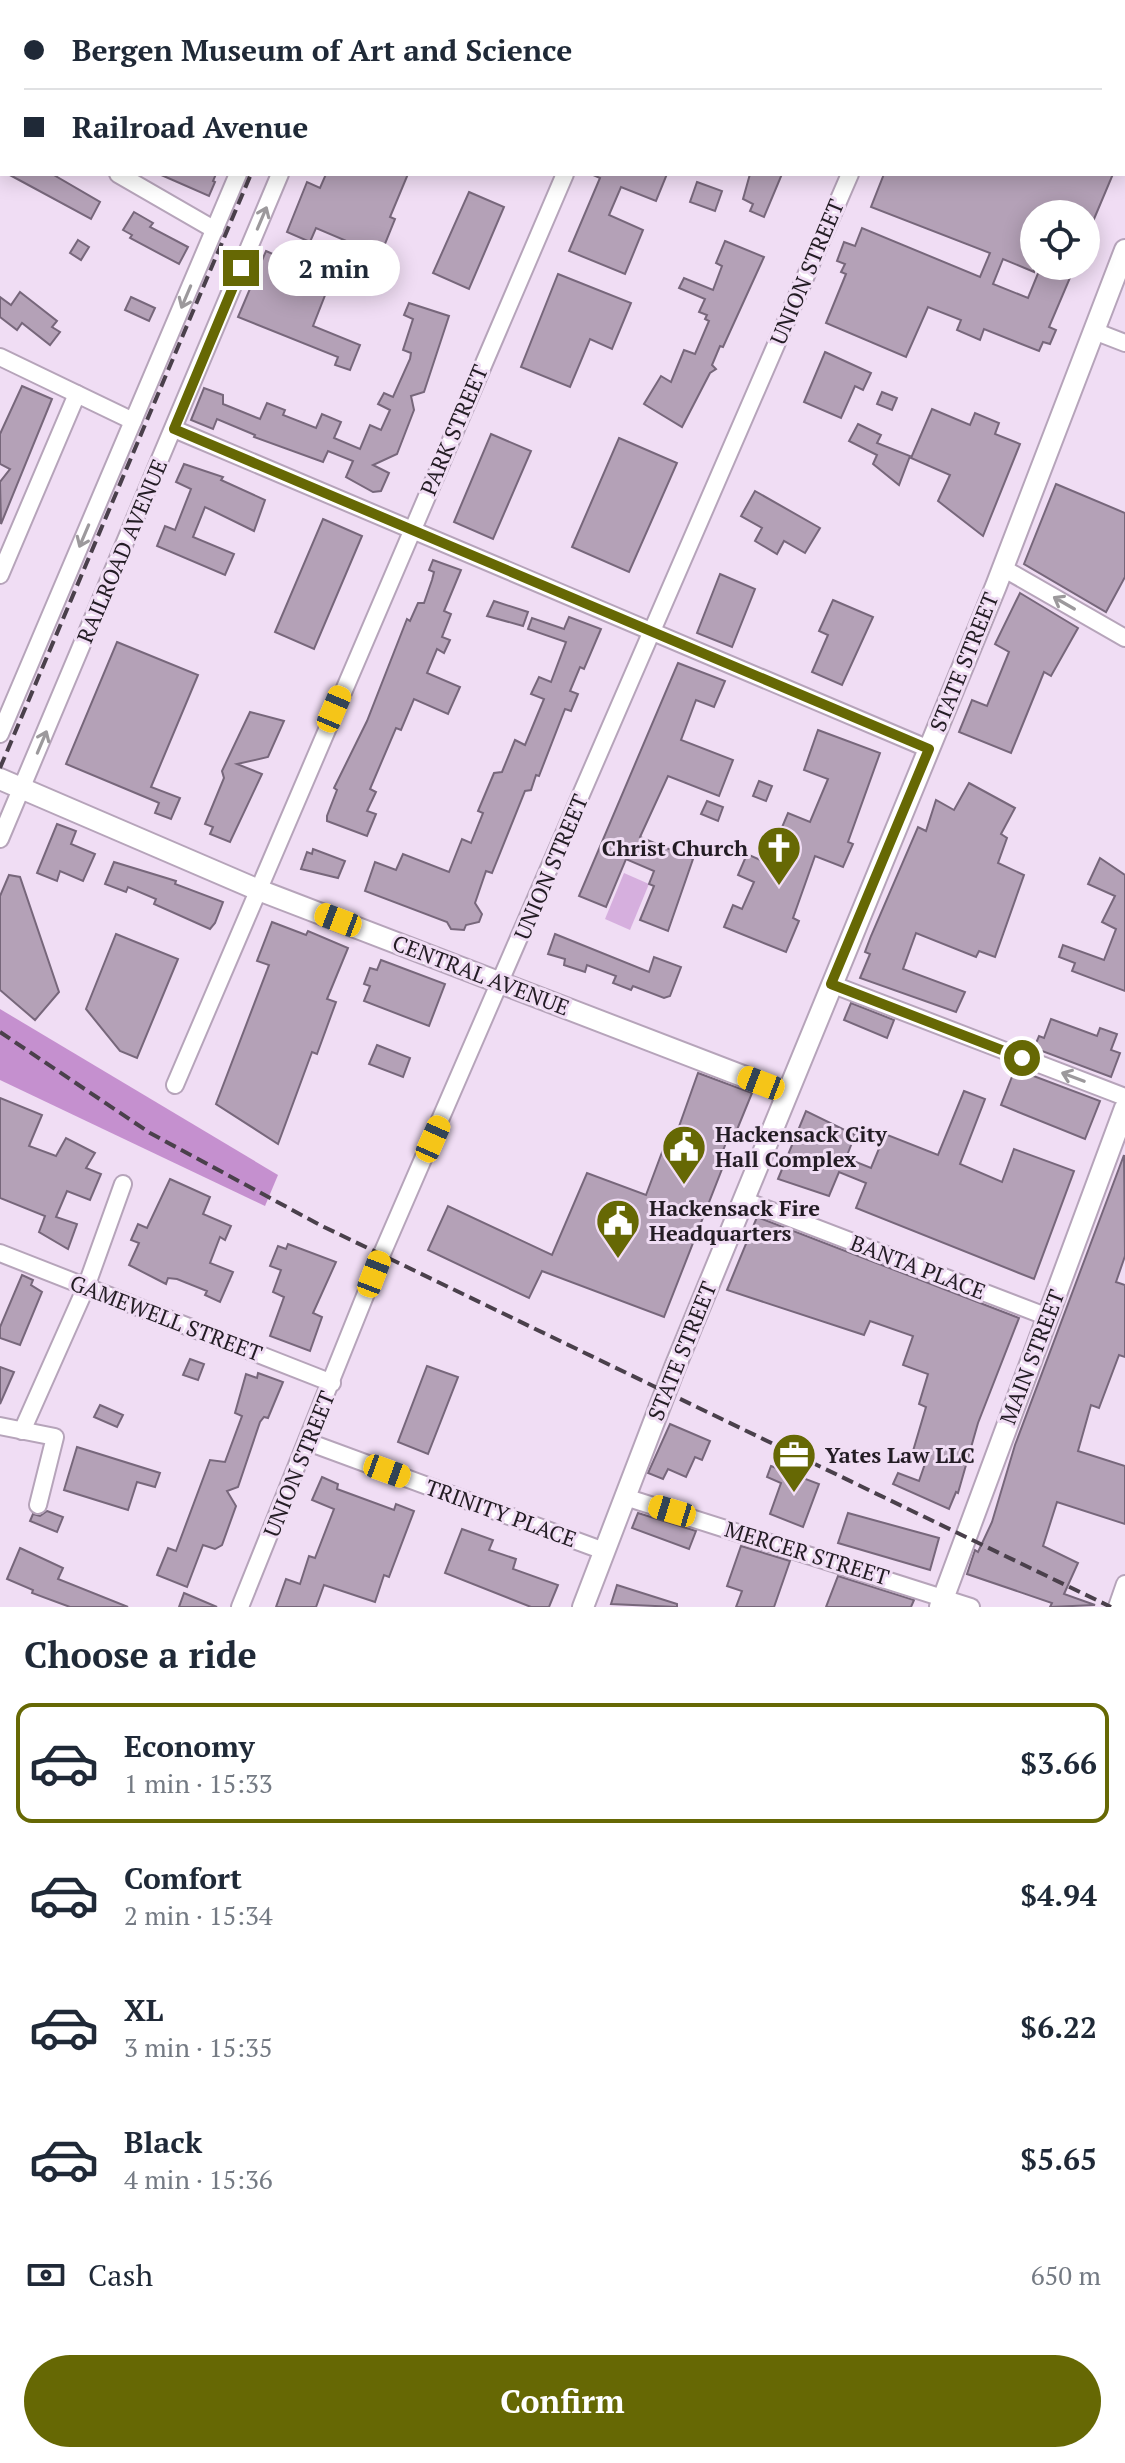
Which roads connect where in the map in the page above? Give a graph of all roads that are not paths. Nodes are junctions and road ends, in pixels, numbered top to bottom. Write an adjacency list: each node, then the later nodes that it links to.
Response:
1 (121, 176): 6 (street)
2 (237, 176): 6 (street, RAILROAD AVENUE)
3 (279, 176): 13 (street, RAILROAD AVENUE, one-way to 3)
4 (564, 176): 14 (street, PARK STREET)
5 (848, 176): 17 (street, UNION STREET)
6 (215, 230): 12 (street, RAILROAD AVENUE, one-way to 12)
7 (1125, 250): 8 (street, STATE STREET)
8 (1094, 331): 9 (street); 15 (street, STATE STREET)
9 (1125, 343)
10 (0, 357): 11 (street)
11 (77, 394): 12 (street); 16 (street)
12 (133, 421): 19 (street, RAILROAD AVENUE, one-way to 19)
13 (174, 429): 14 (street); 22 (street, RAILROAD AVENUE, one-way to 13)
14 (411, 529): 17 (street); 24 (street, PARK STREET)
15 (1003, 568): 18 (street, one-way to 15); 20 (street, STATE STREET)
16 (0, 575)
17 (653, 632): 20 (street); 25 (street, UNION STREET)
18 (1125, 638)
19 (0, 734)
20 (929, 749): 26 (street, STATE STREET)
21 (0, 779): 22 (street, CENTRAL AVENUE)
22 (22, 789): 23 (street, RAILROAD AVENUE); 24 (street, CENTRAL AVENUE)
23 (0, 839)
24 (256, 889): 25 (street, CENTRAL AVENUE); 27 (street, PARK STREET)
25 (501, 983): 28 (street, CENTRAL AVENUE); 36 (street, UNION STREET)
26 (831, 984): 28 (street, STATE STREET); 29 (street, one-way to 26)
27 (175, 1085)
28 (787, 1093): 32 (street, STATE STREET)
29 (1125, 1097)
30 (1125, 1108): 35 (street, MAIN STREET)
31 (123, 1184): 34 (street)
32 (743, 1200): 35 (street, BANTA PLACE); 40 (street, STATE STREET)
33 (0, 1253): 34 (street, GAMEWELL STREET)
34 (86, 1287): 36 (street, GAMEWELL STREET); 38 (street)
35 (1048, 1317): 44 (street, MAIN STREET)
36 (332, 1383): 39 (street, UNION STREET)
37 (0, 1426): 38 (street)
38 (22, 1431): 41 (street)
39 (308, 1442): 42 (street, TRINITY PLACE); 45 (street, UNION STREET)
40 (625, 1497): 42 (street, STATE STREET); 44 (street, MERCER STREET)
41 (38, 1505)
42 (604, 1551): 46 (street, STATE STREET)
43 (1125, 1584): 48 (street)
44 (942, 1601): 47 (street, MERCER STREET)
45 (240, 1607)
46 (583, 1607)
47 (971, 1607)
48 (1117, 1607)

